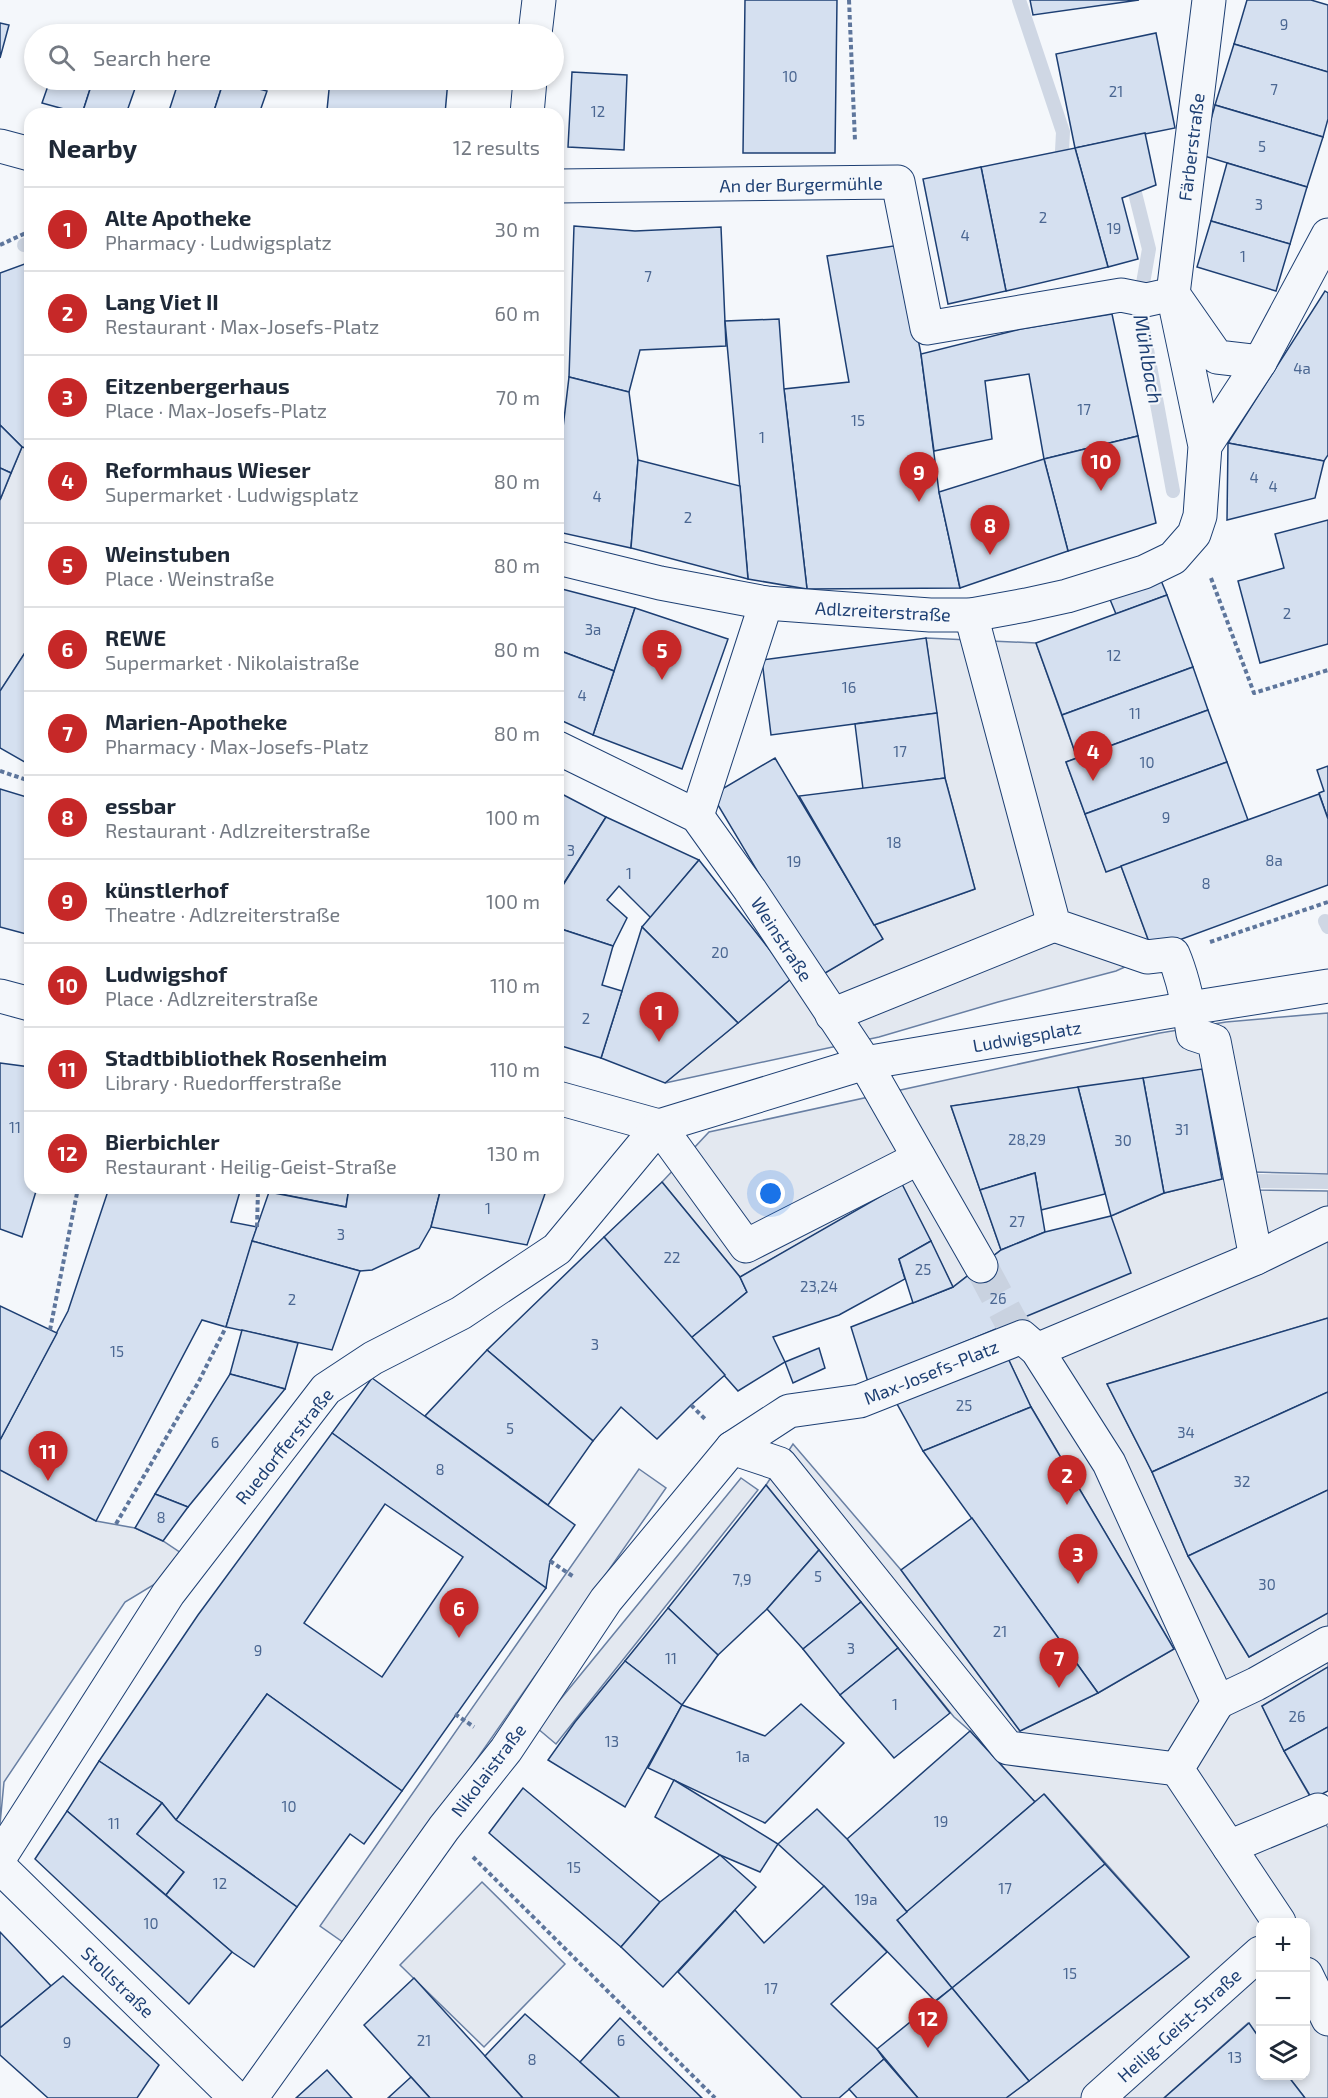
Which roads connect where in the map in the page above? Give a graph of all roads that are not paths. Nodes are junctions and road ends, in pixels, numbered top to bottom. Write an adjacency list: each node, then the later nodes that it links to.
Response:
1 (538, 0): 3 (street)
2 (1209, 0): 10 (street, Färberstraße)
3 (536, 24)
4 (529, 90): 5 (street)
5 (528, 108)
6 (0, 146): 7 (street)
7 (24, 152)
8 (564, 186): 10 (street, An der Burgermühle)
9 (1328, 235): 11 (street, Färberstraße)
10 (1147, 296): 11 (street); 12 (street, Färberstraße)
11 (1260, 362): 12 (street, Färberstraße)
12 (1205, 446): 13 (street, Färberstraße)
13 (1194, 534): 16 (street, Adlzreiterstraße)
14 (564, 559): 15 (street, Adlzreiterstraße)
15 (766, 603): 16 (street, Adlzreiterstraße); 18 (street)
16 (971, 615): 19 (street)
17 (564, 751): 18 (street, Weinstraße)
18 (697, 816): 24 (street, Weinstraße)
19 (1054, 925): 23 (street); 24 (street)
20 (1328, 986): 23 (street, Ludwigsplatz)
21 (0, 996): 22 (street)
22 (24, 1002)
23 (1190, 1008): 25 (street, Ludwigsplatz); 30 (street)
24 (832, 1015): 25 (street, Weinstraße)
25 (865, 1063): 27 (street, Ludwigsplatz); 28 (street)
26 (564, 1100): 27 (street)
27 (659, 1126): 28 (street); 39 (street, Ruedorfferstraße)
28 (919, 1158): 31 (street)
29 (1328, 1223): 30 (street)
30 (1256, 1258): 32 (street)
31 (981, 1266)
32 (1037, 1350): 33 (street, Max-Josefs-Platz); 35 (street)
33 (732, 1448): 36 (street); 46 (street, Nikolaistraße)
34 (1328, 1642): 35 (street)
35 (1218, 1702): 36 (street)
36 (1177, 1769): 38 (street)
37 (1318, 1810): 38 (street)
38 (1229, 1847): 41 (street)
39 (0, 1857)
40 (0, 1867): 45 (street, Stollstraße)
41 (1276, 1918)
42 (1256, 1957): 47 (street, Heilig-Geist-Straße)
43 (1310, 1984): 44 (street)
44 (1328, 2019)
45 (236, 2098)
46 (251, 2098)
47 (1098, 2098)

